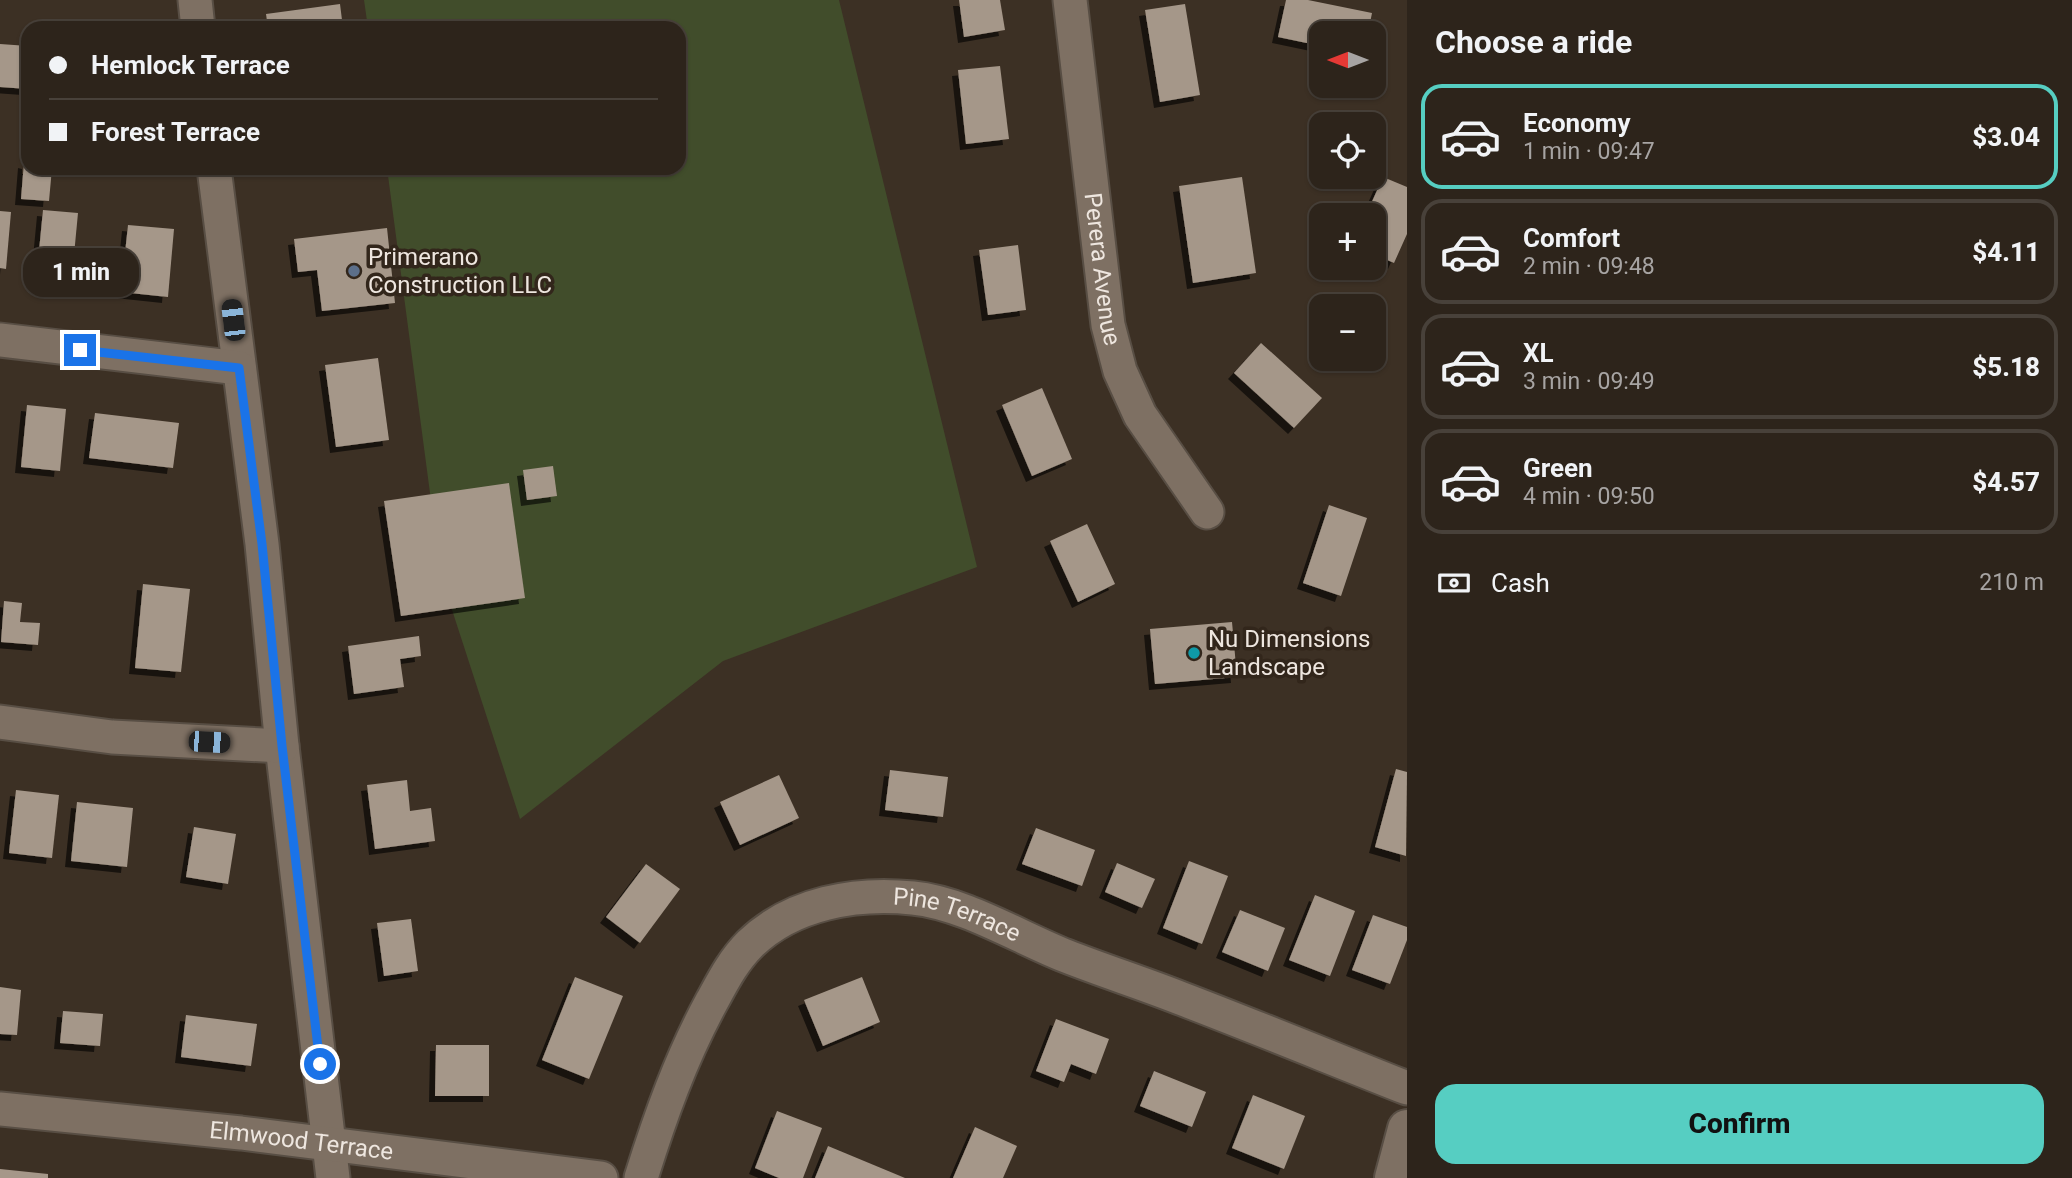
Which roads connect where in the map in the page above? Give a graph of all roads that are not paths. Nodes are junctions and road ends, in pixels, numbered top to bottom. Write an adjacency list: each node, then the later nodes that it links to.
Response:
1 (195, 0): 3 (street)
2 (1070, 0): 7 (street, Perera Avenue)
3 (197, 21)
4 (216, 175): 6 (street)
5 (0, 340): 6 (street)
6 (239, 368): 9 (street)
7 (1207, 512)
8 (0, 722): 9 (street)
9 (282, 746): 13 (street)
10 (1407, 1088): 16 (street, Pine Terrace)
11 (0, 1109): 13 (street, Elmwood Terrace)
12 (1407, 1129): 17 (street)
13 (330, 1144): 14 (street); 15 (street, Elmwood Terrace)
14 (333, 1178)
15 (601, 1178)
16 (641, 1178)
17 (1394, 1178)

